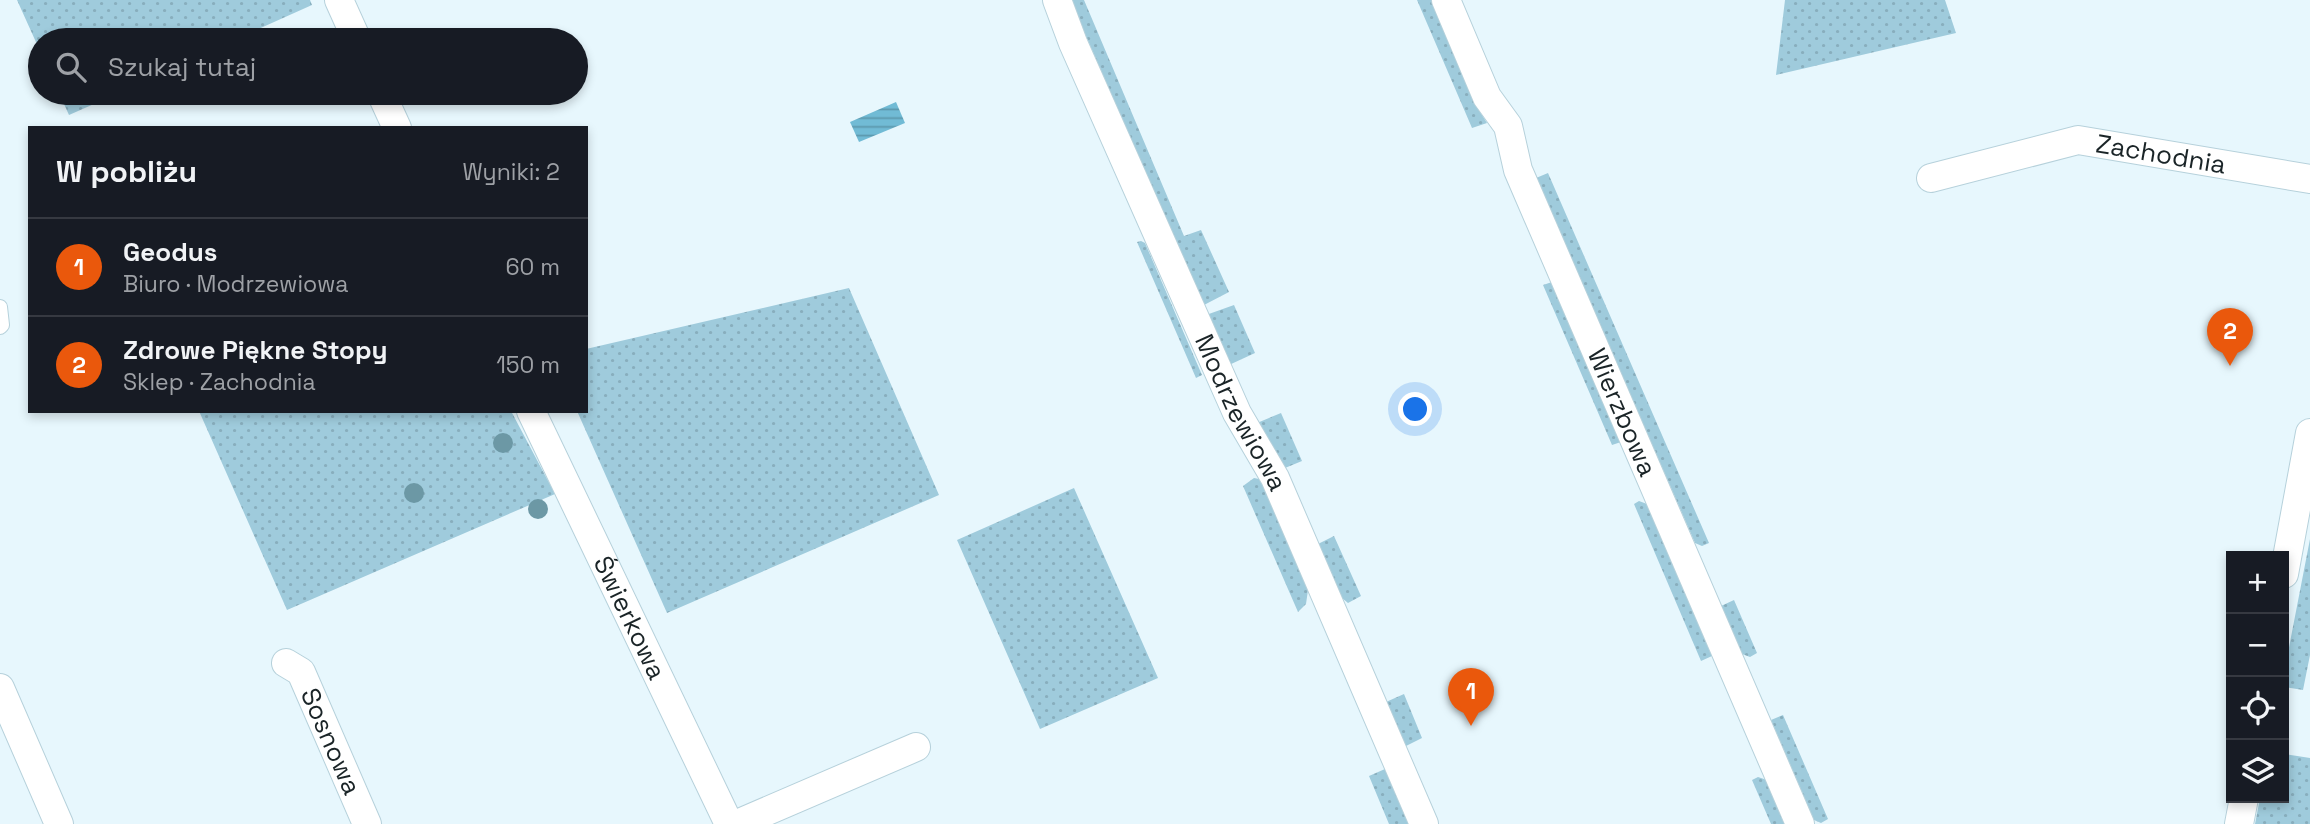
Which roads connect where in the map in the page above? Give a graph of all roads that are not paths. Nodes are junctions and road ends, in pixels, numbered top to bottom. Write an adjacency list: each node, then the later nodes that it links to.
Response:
1 (339, 0): 4 (street)
2 (1057, 0): 22 (street, Modrzewiowa)
3 (1446, 0): 23 (street, Wierzbowa)
4 (352, 28)
5 (386, 105): 6 (street)
6 (396, 126)
7 (1931, 178): 8 (street, Zachodnia)
8 (2310, 179)
9 (0, 307): 10 (lane)
10 (0, 327)
11 (532, 413): 20 (street, Świerkowa)
12 (2310, 433): 13 (street)
13 (2288, 551)
14 (286, 663): 19 (street, Sosnowa)
15 (0, 688): 18 (street)
16 (916, 747): 21 (street)
17 (2243, 803): 24 (street)
18 (59, 824)
19 (368, 824)
20 (730, 824)
21 (737, 824)
22 (1424, 824)
23 (1800, 824)
24 (2239, 824)

